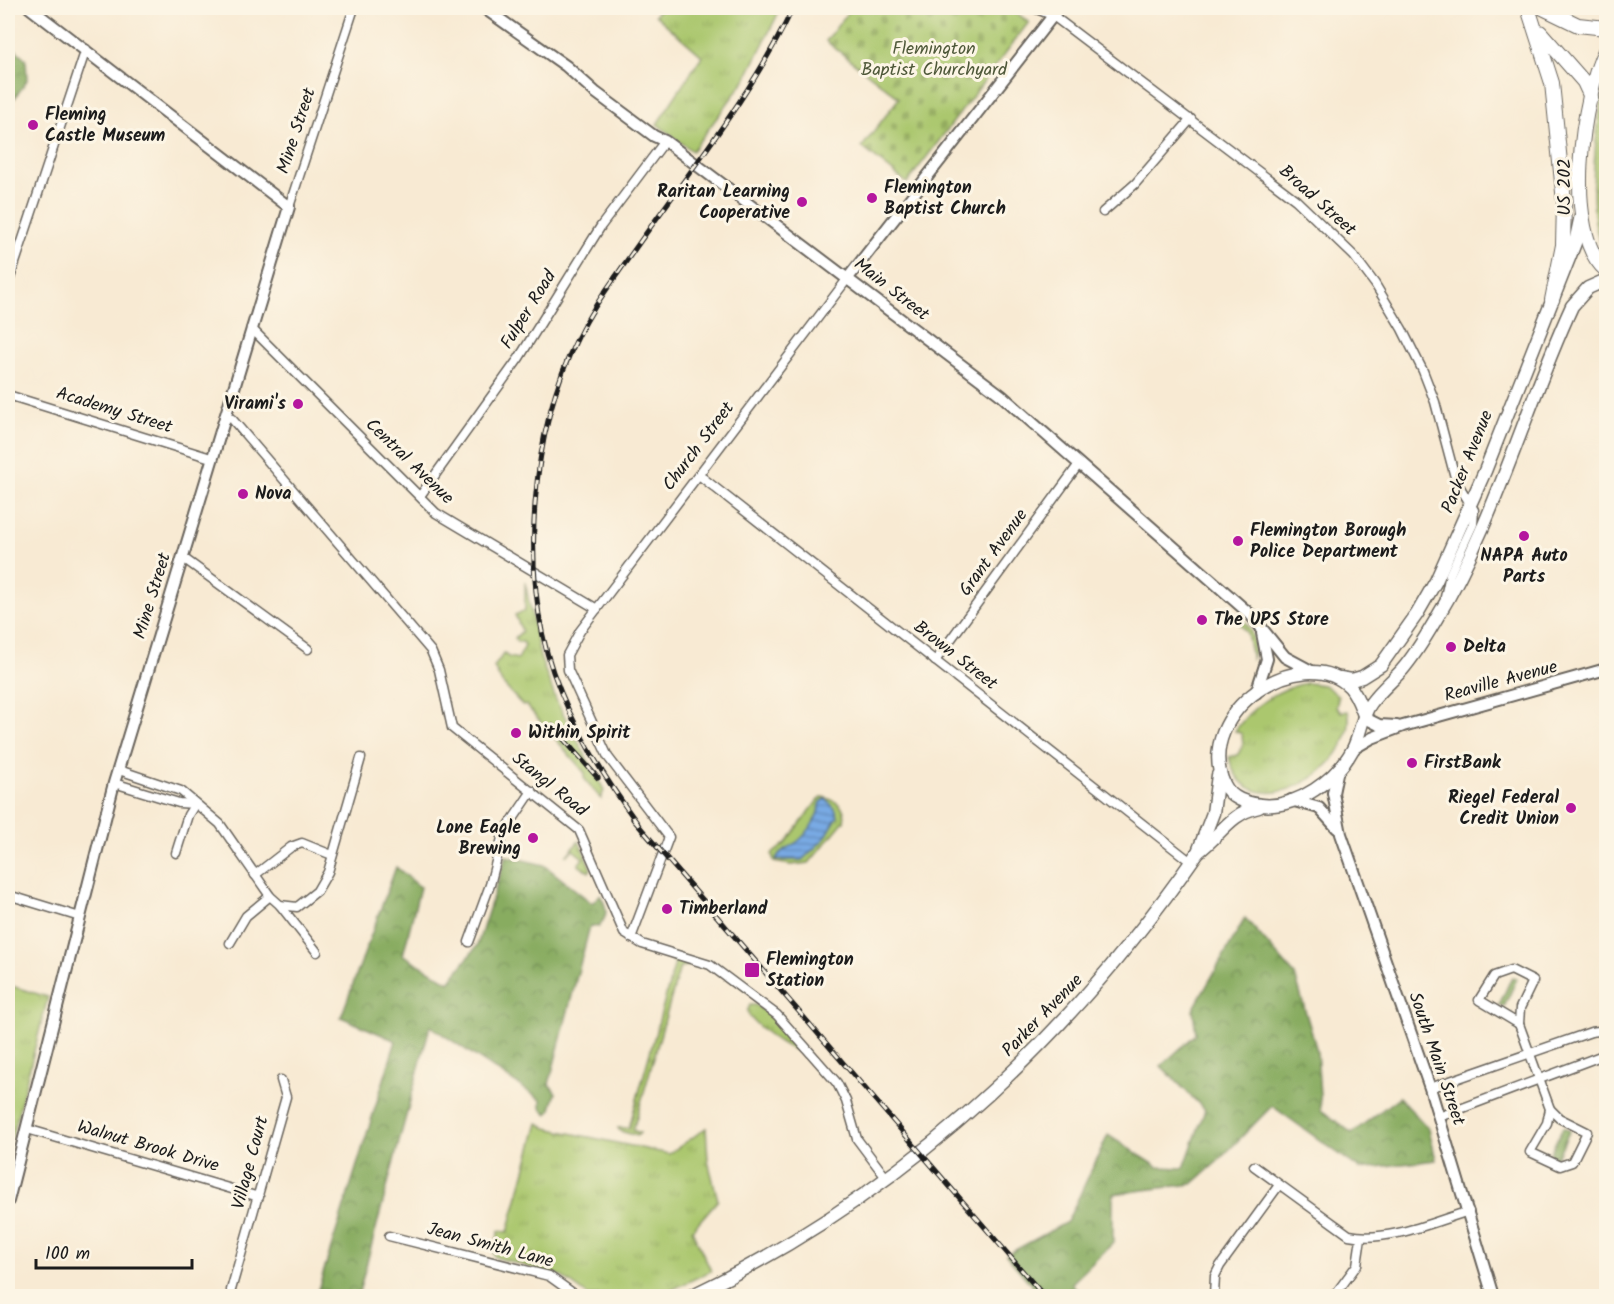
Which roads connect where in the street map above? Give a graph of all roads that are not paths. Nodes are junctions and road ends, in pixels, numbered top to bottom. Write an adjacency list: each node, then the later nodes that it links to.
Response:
1 (30, 8): 10 (street)
2 (354, 8): 15 (street, Mine Street)
3 (486, 8): 14 (street, Main Street)
4 (1034, 8): 7 (street, Broad Street)
5 (1528, 8): 8 (highway)
6 (1543, 8): 9 (highway)
7 (1056, 11): 13 (street, Broad Street); 19 (street, Church Street)
8 (1533, 23): 12 (highway); 22 (highway)
9 (1606, 28)
10 (86, 49): 15 (street); 21 (street)
11 (1606, 49): 12 (highway, US 202)
12 (1591, 97): 17 (highway, US 202 / US 202)
13 (1191, 120): 16 (street); 32 (street, Broad Street)
14 (665, 141): 19 (street, Main Street); 31 (street, Fulper Road)
15 (289, 207): 23 (street, Mine Street)
16 (1103, 212)
17 (1581, 214): 18 (highway, US 202 / US 202); 22 (main road, Packer Avenue)
18 (1606, 270)
19 (848, 278): 29 (street, Main Street); 30 (street, Church Street)
20 (1606, 280): 25 (main road)
21 (8, 284)
22 (1552, 300): 24 (main road, Packer Avenue)
23 (250, 328): 27 (street, Mine Street); 31 (street, Central Avenue)
24 (1536, 341): 25 (street); 32 (main road, Packer Avenue)
25 (1556, 348): 35 (main road)
26 (8, 395): 28 (street, Academy Street)
27 (224, 417): 28 (street, Mine Street); 51 (street, Stangl Road)
28 (211, 458): 33 (street, Mine Street)
29 (1079, 464): 36 (street, Main Street); 38 (street, Grant Avenue)
30 (699, 476): 34 (street, Church Street); 38 (street, Brown Street)
31 (420, 496): 34 (street, Central Avenue)
32 (1471, 504): 35 (street); 41 (main road, Packer Avenue)
33 (182, 557): 37 (street); 49 (street, Mine Street)
34 (597, 609): 64 (street, Church Street)
35 (1442, 609): 43 (main road)
36 (1259, 624): 40 (street, Main Street); 42 (street)
37 (308, 649)
38 (935, 661): 58 (street, Brown Street)
39 (1606, 669): 44 (street, Reaville Avenue)
40 (1313, 672): 41 (main road); 42 (main road)
41 (1334, 676): 43 (main road)
42 (1256, 693): 47 (main road)
43 (1363, 716): 44 (street, Reaville Avenue); 45 (main road)
44 (1404, 726): 45 (street, Reaville Avenue)
45 (1353, 749): 48 (main road)
46 (361, 758): 57 (street)
47 (1218, 766): 54 (main road); 58 (main road, Parker Avenue)
48 (1338, 768): 52 (main road); 55 (street, South Main Street)
49 (119, 770): 50 (street, Mine Street); 53 (street)
50 (114, 783): 53 (street); 63 (street, Mine Street)
51 (532, 791): 64 (street, Stangl Road); 65 (street)
52 (1291, 800): 54 (main road); 55 (street, South Main Street)
53 (195, 804): 56 (street); 59 (street)
54 (1266, 806): 58 (main road, Parker Avenue)
55 (1341, 834): 74 (street, South Main Street)
56 (176, 853)
57 (332, 855): 59 (street); 62 (street)
58 (1194, 857): 79 (main road, Parker Avenue)
59 (255, 875): 61 (street)
60 (8, 895): 63 (street)
61 (270, 896): 62 (street); 66 (street)
62 (280, 905): 67 (street)
63 (80, 916): 77 (street, Mine Street)
64 (631, 938): 79 (street)
65 (469, 942)
66 (230, 943)
67 (317, 952)
68 (1519, 1024): 68 (street); 70 (street)
69 (1606, 1030): 70 (street)
70 (1529, 1053): 73 (street); 74 (street)
71 (1606, 1054): 73 (street)
72 (281, 1080): 81 (street, Village Court)
73 (1539, 1080): 75 (street); 76 (street)
74 (1430, 1088): 76 (street, South Main Street)
75 (1550, 1109): 75 (street)
76 (1439, 1117): 83 (street, South Main Street)
77 (27, 1129): 81 (street, Walnut Brook Drive); 82 (street, Mine Street)
78 (1254, 1166): 80 (street)
79 (887, 1179): 88 (main road, Parker Avenue)
80 (1279, 1185): 85 (street); 89 (street)
81 (259, 1197): 86 (street, Village Court)
82 (8, 1201)
83 (1469, 1211): 85 (street); 91 (street, South Main Street)
84 (389, 1236): 87 (street, Jean Smith Lane)
85 (1361, 1238): 90 (street)
86 (231, 1290)
87 (577, 1296)
88 (691, 1296)
89 (1214, 1296)
90 (1334, 1296)
91 (1493, 1296)

